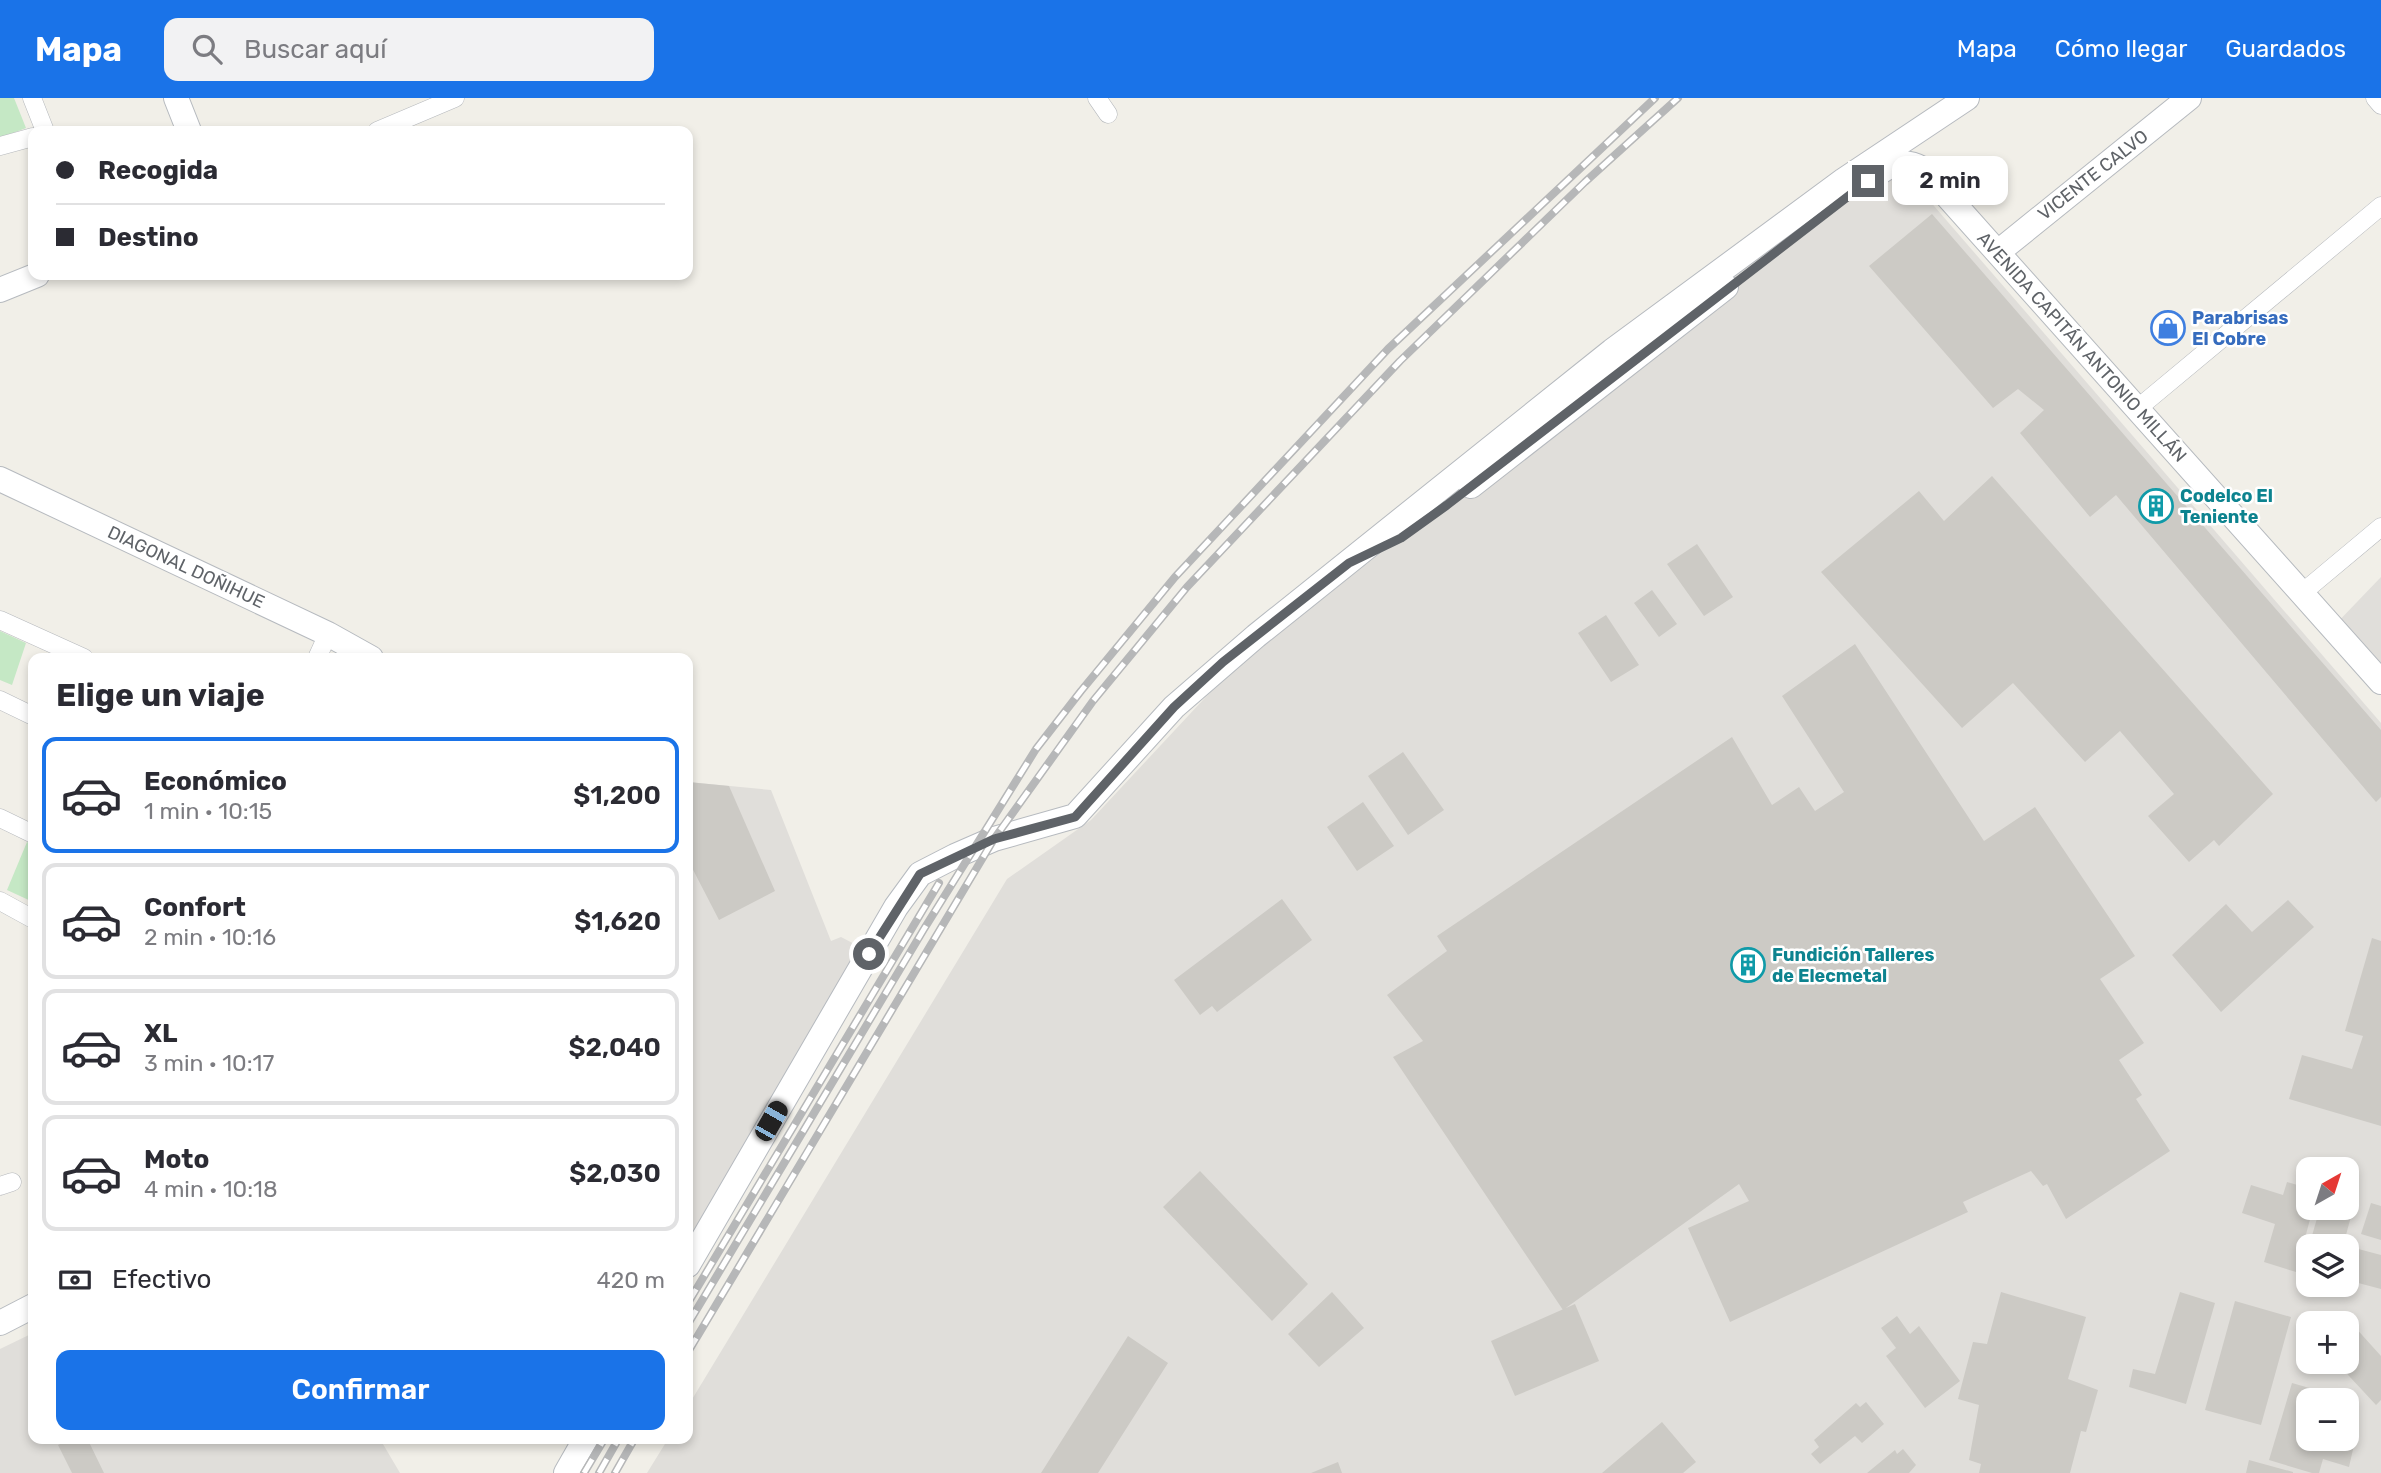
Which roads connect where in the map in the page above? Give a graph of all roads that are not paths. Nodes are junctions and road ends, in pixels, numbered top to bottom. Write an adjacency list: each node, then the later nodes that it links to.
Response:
1 (32, 98): 11 (street)
2 (176, 98): 12 (main road)
3 (455, 98): 13 (street)
4 (1097, 98): 10 (street)
5 (1967, 98): 24 (main road)
6 (1977, 98): 16 (main road)
7 (2189, 98): 18 (main road, VICENTE CALVO)
8 (2375, 98): 9 (street)
9 (2381, 105)
10 (1108, 114)
11 (43, 126)
12 (187, 126)
13 (389, 126)
14 (28, 138): 15 (street)
15 (0, 146)
16 (1923, 169): 18 (main road, AVENIDA CAPITÁN ANTONIO MILLÁN); 24 (main road)
17 (2381, 206): 21 (street)
18 (1998, 253): 21 (main road, AVENIDA CAPITÁN ANTONIO MILLÁN)
19 (28, 279): 20 (main road)
20 (0, 290)
21 (2137, 409): 25 (main road, AVENIDA CAPITÁN ANTONIO MILLÁN)
22 (0, 479): 27 (main road, DIAGONAL DOÑIHUE)
23 (2381, 527): 25 (street)
24 (1349, 563): 38 (main road)
25 (2302, 593): 31 (main road, AVENIDA CAPITÁN ANTONIO MILLÁN)
26 (0, 620): 28 (street)
27 (328, 634): 29 (street); 30 (main road, DIAGONAL DOÑIHUE)
28 (73, 653)
29 (319, 653)
30 (362, 653)
31 (2381, 682)
32 (0, 700): 33 (street)
33 (28, 714)
34 (0, 818): 35 (street)
35 (28, 832)
36 (0, 901): 37 (street)
37 (28, 916)
38 (693, 1256)
39 (28, 1309): 40 (main road)
40 (0, 1323)
41 (583, 1444): 42 (main road)
42 (566, 1473)

